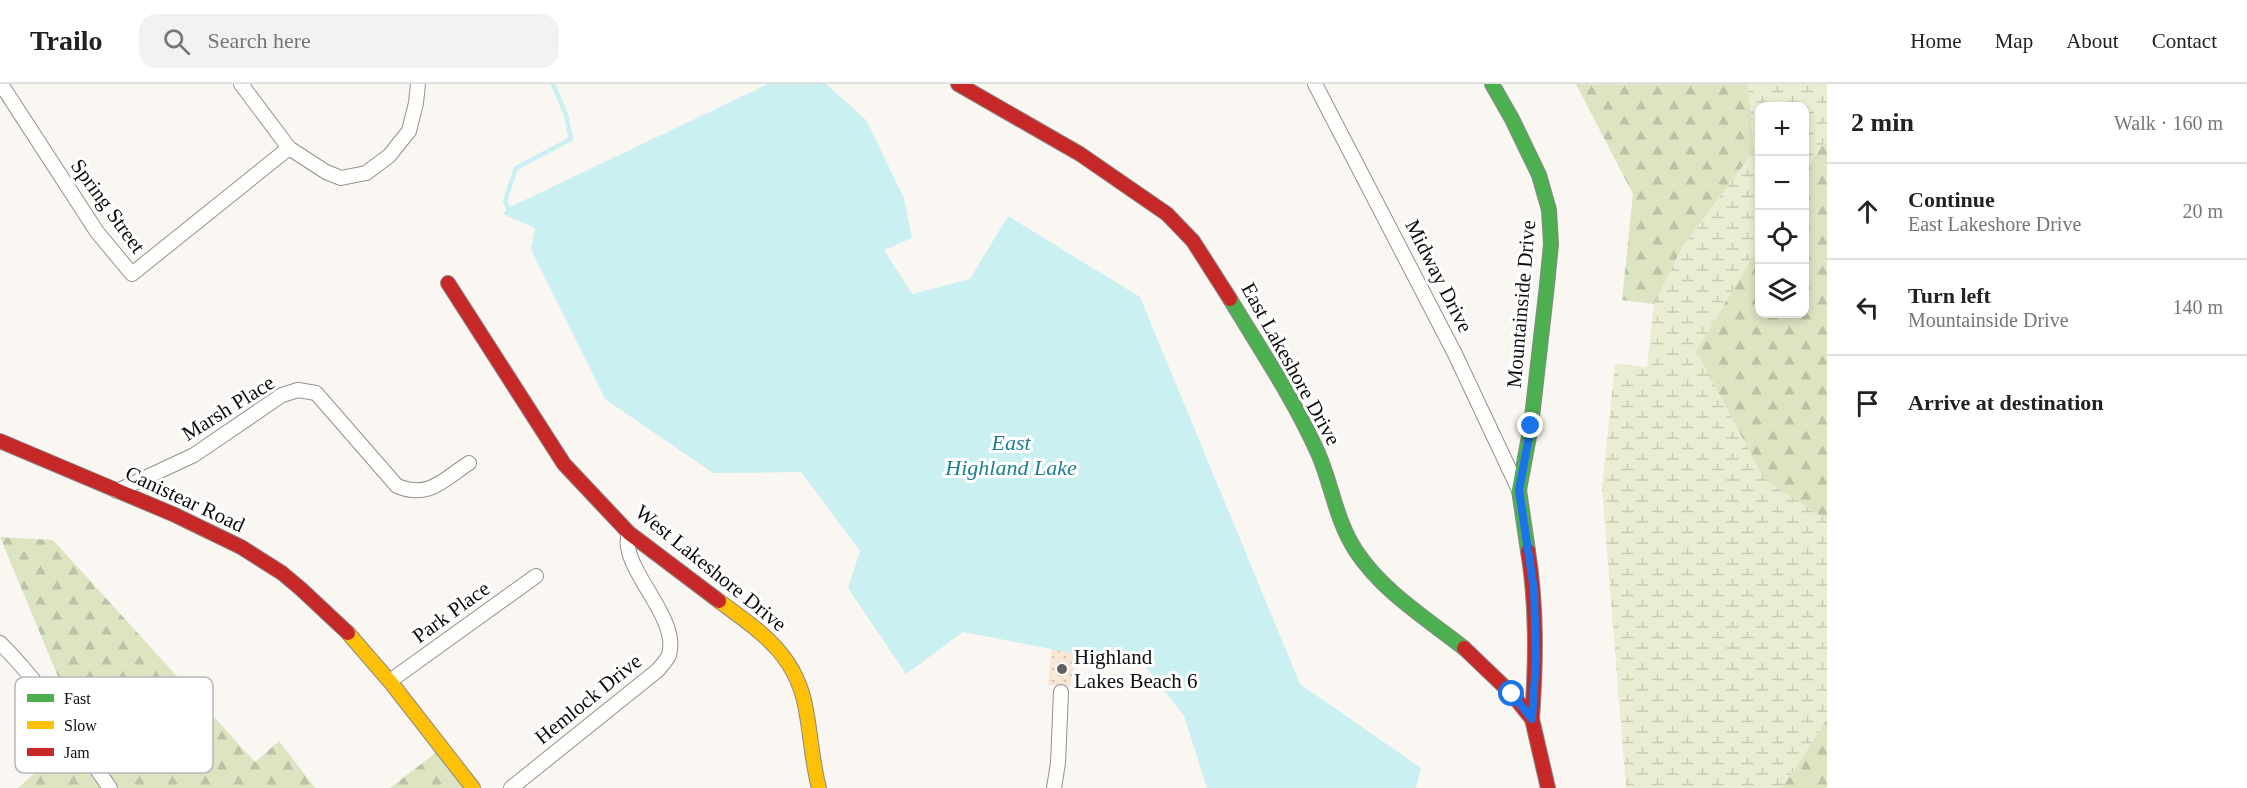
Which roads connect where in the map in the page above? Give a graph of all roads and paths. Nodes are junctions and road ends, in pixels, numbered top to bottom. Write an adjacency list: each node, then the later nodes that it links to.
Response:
1 (1, 84): 7 (street, Spring Street)
2 (241, 84): 7 (street)
3 (418, 84): 7 (street)
4 (958, 84): 19 (street, East Lakeshore Drive)
5 (1316, 84): 11 (street, Midway Drive)
6 (1492, 84): 11 (street, Mountainside Drive)
7 (289, 148)
8 (448, 283): 13 (street, West Lakeshore Drive)
9 (0, 441): 12 (street, Canistear Road)
10 (469, 463): 12 (street, Marsh Place)
11 (1519, 490): 19 (street, Mountainside Drive)
12 (117, 491): 17 (street, Canistear Road)
13 (628, 533): 23 (street, Hemlock Drive); 24 (street, West Lakeshore Drive)
14 (536, 576): 17 (street, Park Place)
15 (0, 644): 16 (street)
16 (30, 677)
17 (390, 681): 22 (street, Canistear Road)
18 (1061, 692): 25 (street)
19 (1532, 719): 26 (street, East Lakeshore Drive)
20 (99, 773): 21 (street)
21 (110, 788)
22 (473, 788)
23 (511, 788)
24 (819, 788)
25 (1054, 788)
26 (1548, 788)

